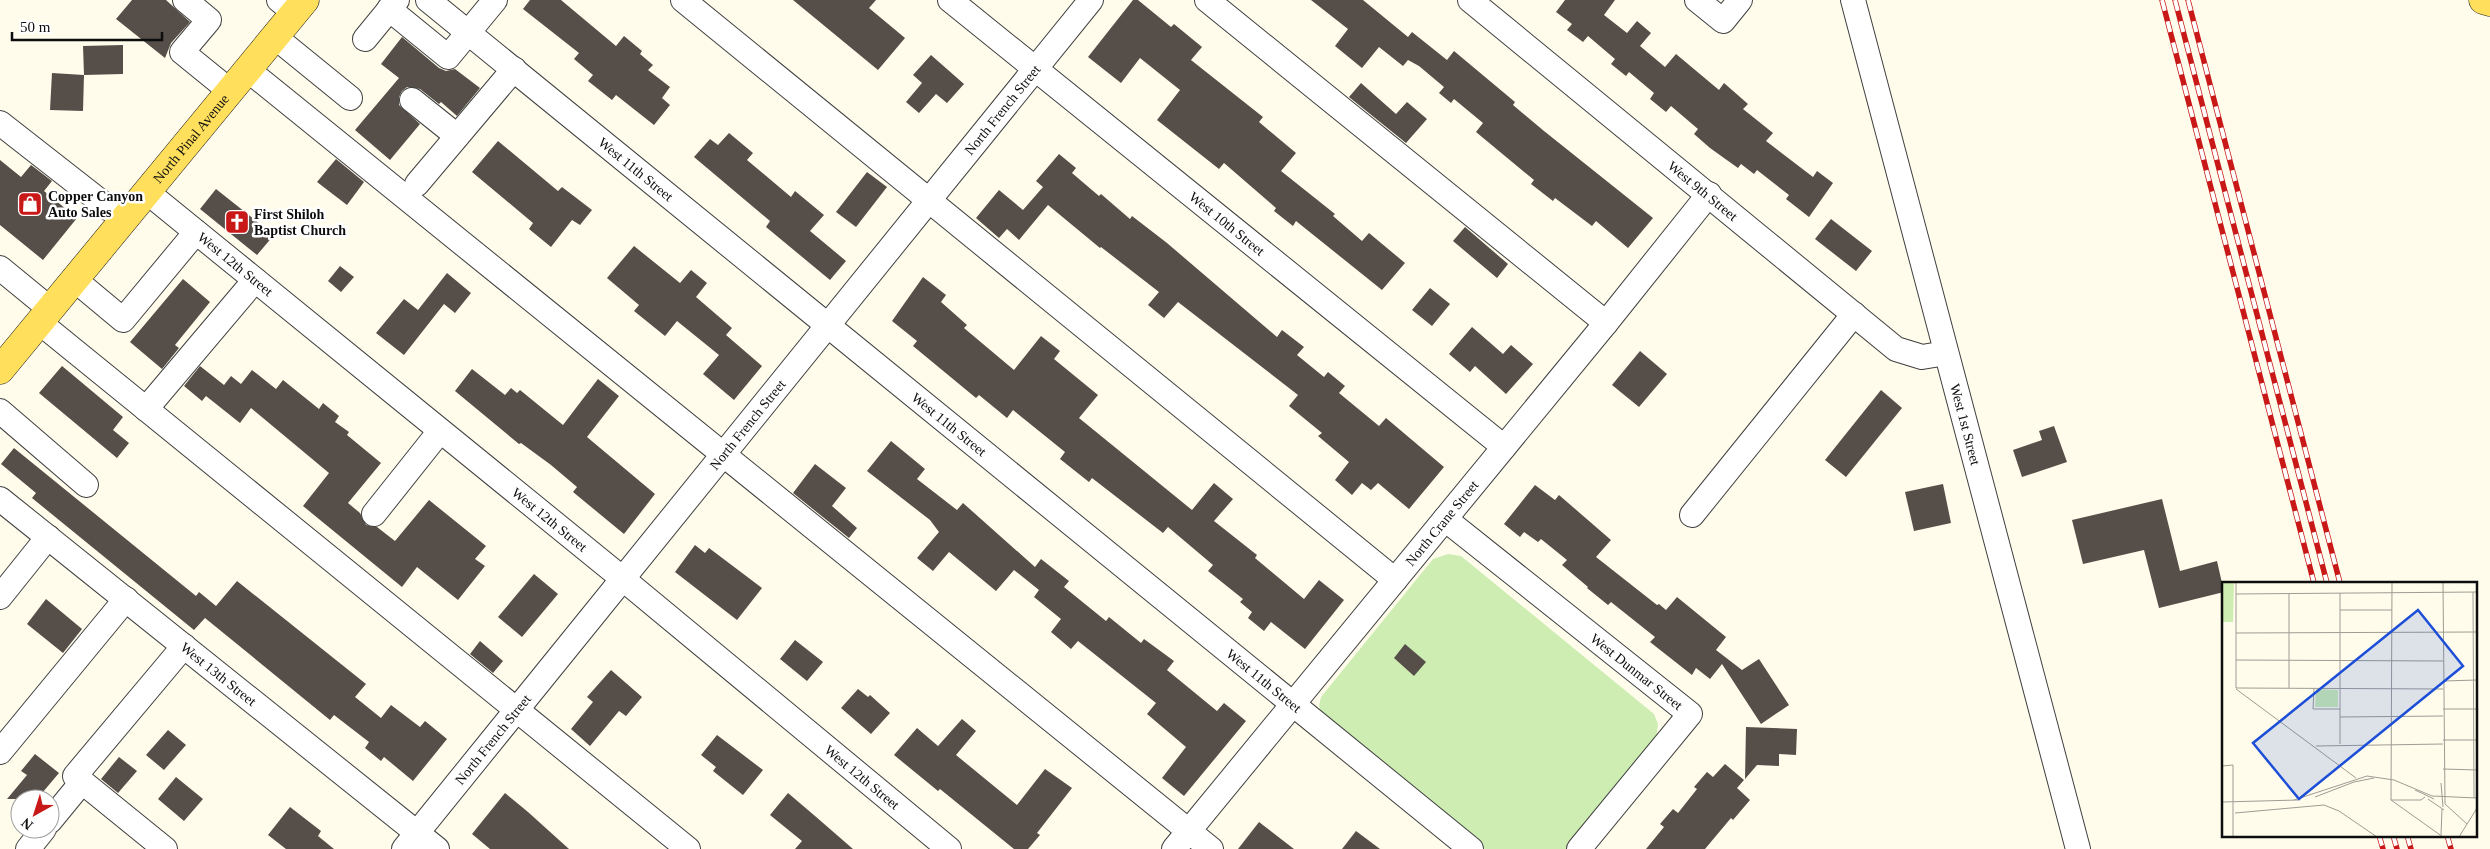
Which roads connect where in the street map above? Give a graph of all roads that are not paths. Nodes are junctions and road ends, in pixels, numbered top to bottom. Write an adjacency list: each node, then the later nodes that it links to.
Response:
1 (185, 0): 22 (street)
2 (428, 0): 16 (street, West 11th Street)
3 (495, 0): 16 (street)
4 (683, 0): 30 (street)
5 (950, 0): 20 (street, West 10th Street)
6 (1091, 0): 20 (street, North French Street)
7 (1207, 0): 38 (street)
8 (1470, 0): 29 (street, West 9th Street)
9 (1697, 0): 10 (street)
10 (1740, 0)
11 (1853, 0): 40 (street, West 1st Street)
12 (2483, 0): 13 (main road)
13 (2490, 2)
14 (293, 4): 17 (main road, North Pinal Avenue)
15 (393, 4): 16 (street); 18 (street)
16 (468, 33): 19 (street, West 11th Street)
17 (275, 37): 21 (main road, North Pinal Avenue); 23 (street)
18 (365, 39)
19 (514, 69): 26 (street); 39 (street, West 11th Street)
20 (1035, 69): 30 (street, North French Street); 45 (street, West 10th Street)
21 (248, 70): 22 (main road, North Pinal Avenue); 46 (street)
22 (230, 91): 28 (main road, North Pinal Avenue)
23 (350, 98)
24 (412, 100): 26 (street)
25 (0, 123): 31 (street)
26 (457, 136): 27 (street)
27 (417, 184)
28 (147, 192): 31 (main road, North Pinal Avenue); 32 (street, West 12th Street)
29 (1709, 194): 36 (street, West 9th Street); 38 (street, North Crane Street)
30 (929, 200): 39 (street, North French Street); 54 (street)
31 (124, 220): 34 (main road, North Pinal Avenue)
32 (196, 232): 34 (street); 35 (street, West 12th Street)
33 (0, 268): 37 (street)
34 (75, 280): 37 (main road, North Pinal Avenue)
35 (254, 280): 42 (street); 44 (street, West 12th Street)
36 (1854, 314): 40 (street, West 9th Street); 50 (street)
37 (45, 316): 41 (main road, North Pinal Avenue); 42 (street)
38 (1606, 323): 45 (street, North Crane Street)
39 (828, 326): 46 (street, North French Street); 58 (street, West 11th Street)
40 (1946, 353): 75 (street, West 1st Street)
41 (0, 370)
42 (146, 409): 59 (street)
43 (0, 411): 47 (street)
44 (440, 431): 49 (street); 53 (street, West 12th Street)
45 (1504, 447): 51 (street, North Crane Street)
46 (723, 455): 53 (street, North French Street); 64 (street)
47 (86, 485)
48 (0, 499): 52 (street, West 13th Street)
49 (374, 514)
50 (1692, 515)
51 (1445, 520): 54 (street, North Crane Street); 74 (street, West Dunmar Street)
52 (48, 537): 55 (street); 56 (street, West 13th Street)
53 (623, 579): 59 (street, North French Street); 66 (street, West 12th Street)
54 (1395, 580): 58 (street, North Crane Street)
55 (0, 598)
56 (126, 598): 57 (street, West 13th Street); 60 (street)
57 (184, 646): 61 (street); 65 (street, West 13th Street)
58 (1292, 705): 64 (street, North Crane Street); 73 (street, West 11th Street)
59 (517, 710): 65 (street, North French Street); 70 (street)
60 (0, 752)
61 (82, 782): 62 (street); 68 (street)
62 (60, 809)
63 (36, 839): 67 (street)
64 (1182, 840): 72 (street)
65 (411, 841): 69 (street, West 13th Street)
66 (924, 841): 71 (street, West 12th Street)
67 (28, 849)
68 (165, 849)
69 (437, 849)
70 (688, 849)
71 (949, 849)
72 (1211, 849)
73 (1471, 849)
74 (1579, 849)
75 (2078, 849)

